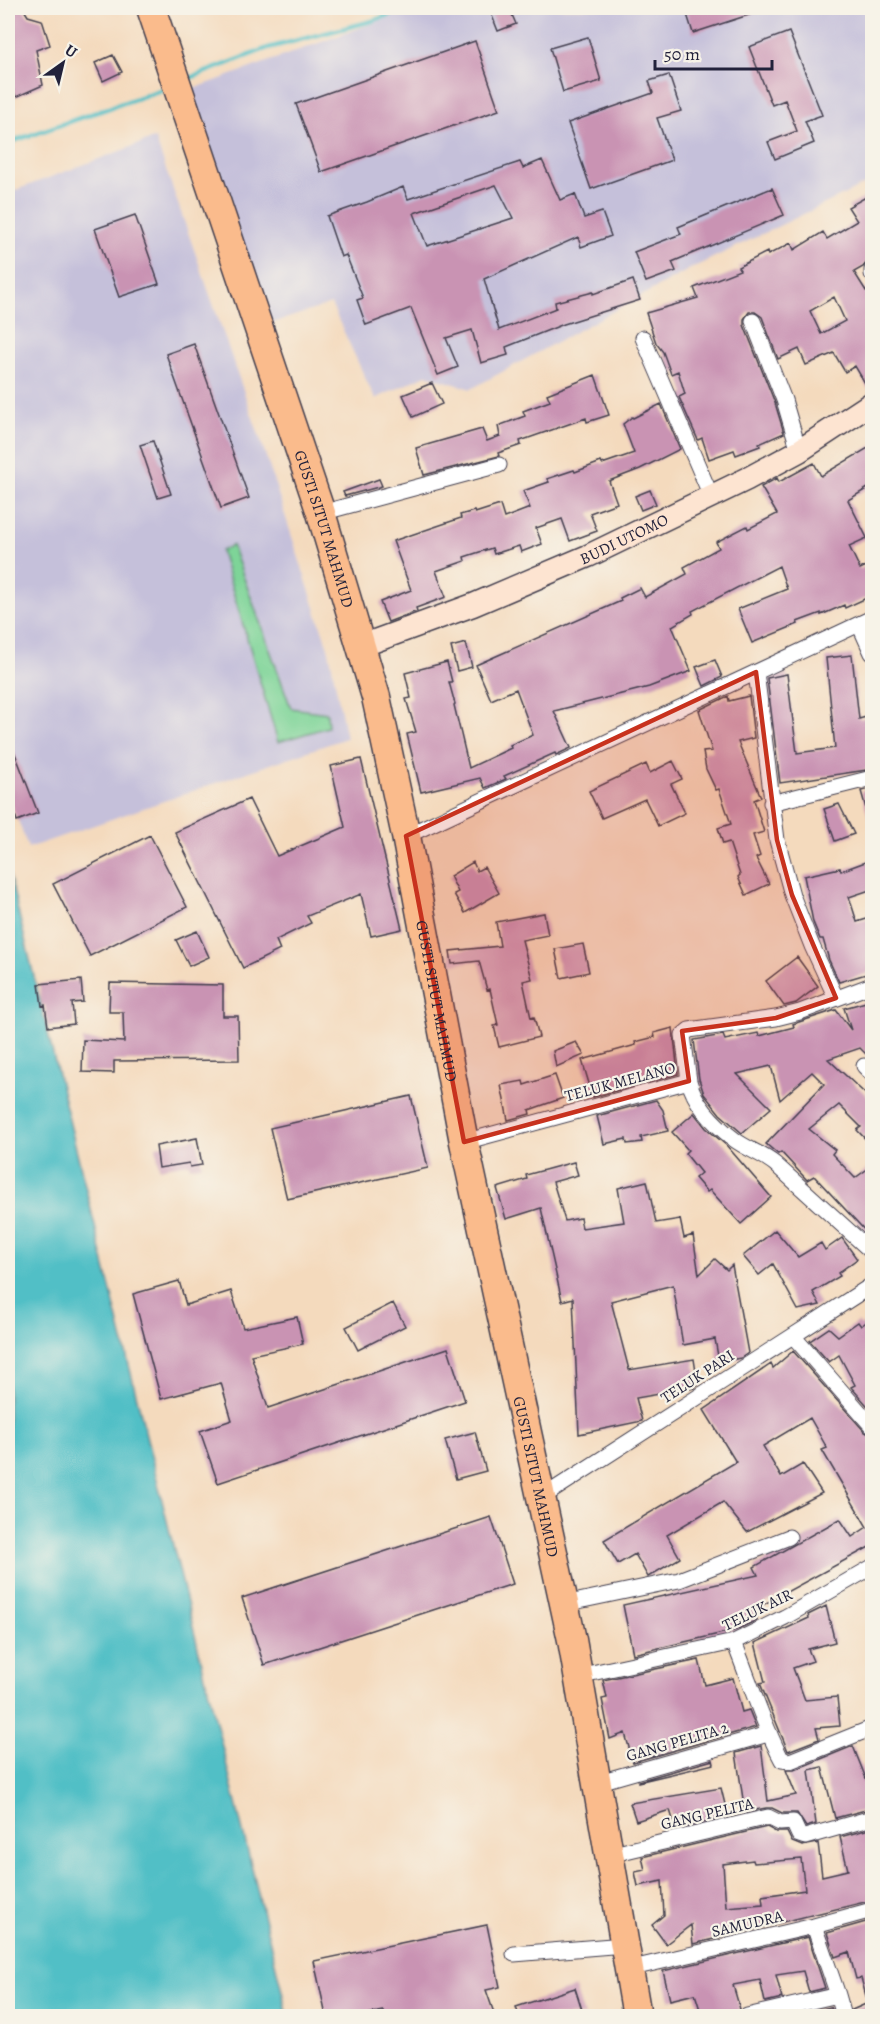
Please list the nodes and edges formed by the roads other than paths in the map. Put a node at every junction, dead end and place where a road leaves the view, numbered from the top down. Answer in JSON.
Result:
{"nodes":[{"id":1,"x":151,"y":8,"type":"edge"},
{"id":2,"x":753,"y":321,"type":"dead end"},
{"id":3,"x":643,"y":338,"type":"dead end"},
{"id":4,"x":873,"y":403,"type":"edge"},
{"id":5,"x":799,"y":451,"type":"junction"},
{"id":6,"x":500,"y":465,"type":"dead end"},
{"id":7,"x":711,"y":496,"type":"junction"},
{"id":8,"x":321,"y":513,"type":"junction"},
{"id":9,"x":866,"y":621,"type":"edge"},
{"id":10,"x":361,"y":646,"type":"junction"},
{"id":11,"x":873,"y":653,"type":"edge"},
{"id":12,"x":756,"y":672,"type":"junction"},
{"id":13,"x":873,"y":778,"type":"edge"},
{"id":14,"x":771,"y":802,"type":"junction"},
{"id":15,"x":406,"y":836,"type":"junction"},
{"id":16,"x":873,"y":985,"type":"edge"},
{"id":17,"x":836,"y":998,"type":"junction"},
{"id":18,"x":689,"y":1081,"type":"junction"},
{"id":19,"x":464,"y":1142,"type":"junction"},
{"id":20,"x":873,"y":1252,"type":"edge"},
{"id":21,"x":873,"y":1285,"type":"edge"},
{"id":22,"x":794,"y":1336,"type":"junction"},
{"id":23,"x":873,"y":1426,"type":"edge"},
{"id":24,"x":541,"y":1498,"type":"junction"},
{"id":25,"x":789,"y":1537,"type":"dead end"},
{"id":26,"x":873,"y":1567,"type":"edge"},
{"id":27,"x":564,"y":1604,"type":"junction"},
{"id":28,"x":734,"y":1642,"type":"junction"},
{"id":29,"x":578,"y":1676,"type":"junction"},
{"id":30,"x":873,"y":1728,"type":"edge"},
{"id":31,"x":768,"y":1734,"type":"junction"},
{"id":32,"x":596,"y":1783,"type":"junction"},
{"id":33,"x":873,"y":1818,"type":"edge"},
{"id":34,"x":609,"y":1855,"type":"junction"},
{"id":35,"x":873,"y":1910,"type":"edge"},
{"id":36,"x":814,"y":1926,"type":"junction"},
{"id":37,"x":514,"y":1954,"type":"dead end"},
{"id":38,"x":626,"y":1957,"type":"junction"},
{"id":39,"x":838,"y":1995,"type":"junction"},
{"id":40,"x":638,"y":2016,"type":"edge"},
{"id":41,"x":747,"y":2016,"type":"edge"},
{"id":42,"x":844,"y":2016,"type":"edge"}],
"edges":[{"from":1,"to":8,"type":"highway","name":"GUSTI SITUT MAHMUD"},
{"from":2,"to":5,"type":"street"},
{"from":3,"to":7,"type":"street"},
{"from":4,"to":5,"type":"street","name":"BUDI UTOMO"},
{"from":5,"to":7,"type":"street","name":"BUDI UTOMO"},
{"from":6,"to":8,"type":"street"},
{"from":7,"to":10,"type":"street","name":"BUDI UTOMO"},
{"from":8,"to":10,"type":"highway","name":"GUSTI SITUT MAHMUD"},
{"from":9,"to":11,"type":"street"},
{"from":9,"to":12,"type":"street"},
{"from":10,"to":15,"type":"highway","name":"GUSTI SITUT MAHMUD"},
{"from":12,"to":14,"type":"street"},
{"from":12,"to":15,"type":"street"},
{"from":13,"to":14,"type":"street"},
{"from":14,"to":17,"type":"street"},
{"from":15,"to":19,"type":"highway","name":"GUSTI SITUT MAHMUD"},
{"from":16,"to":17,"type":"street","name":"TELUK MELANO"},
{"from":17,"to":18,"type":"street","name":"TELUK MELANO"},
{"from":18,"to":19,"type":"street","name":"TELUK MELANO"},
{"from":18,"to":20,"type":"street"},
{"from":19,"to":24,"type":"highway","name":"GUSTI SITUT MAHMUD"},
{"from":21,"to":22,"type":"street","name":"TELUK PARI"},
{"from":22,"to":23,"type":"street"},
{"from":22,"to":24,"type":"street","name":"TELUK PARI"},
{"from":24,"to":27,"type":"highway","name":"GUSTI SITUT MAHMUD"},
{"from":25,"to":27,"type":"street"},
{"from":26,"to":28,"type":"street","name":"TELUK AIR"},
{"from":27,"to":29,"type":"highway","name":"GUSTI SITUT MAHMUD"},
{"from":28,"to":29,"type":"street","name":"TELUK AIR"},
{"from":28,"to":31,"type":"street"},
{"from":29,"to":32,"type":"highway","name":"GUSTI SITUT MAHMUD"},
{"from":30,"to":31,"type":"street"},
{"from":31,"to":32,"type":"street","name":"GANG PELITA 2"},
{"from":32,"to":34,"type":"highway","name":"GUSTI SITUT MAHMUD"},
{"from":33,"to":34,"type":"street","name":"GANG PELITA"},
{"from":34,"to":38,"type":"highway","name":"GUSTI SITUT MAHMUD"},
{"from":35,"to":36,"type":"street","name":"SAMUDRA"},
{"from":36,"to":38,"type":"street","name":"SAMUDRA"},
{"from":36,"to":39,"type":"street"},
{"from":37,"to":38,"type":"street","name":"SAMUDRA"},
{"from":38,"to":40,"type":"highway","name":"GUSTI SITUT MAHMUD"},
{"from":39,"to":41,"type":"street"},
{"from":39,"to":42,"type":"street"}]}
